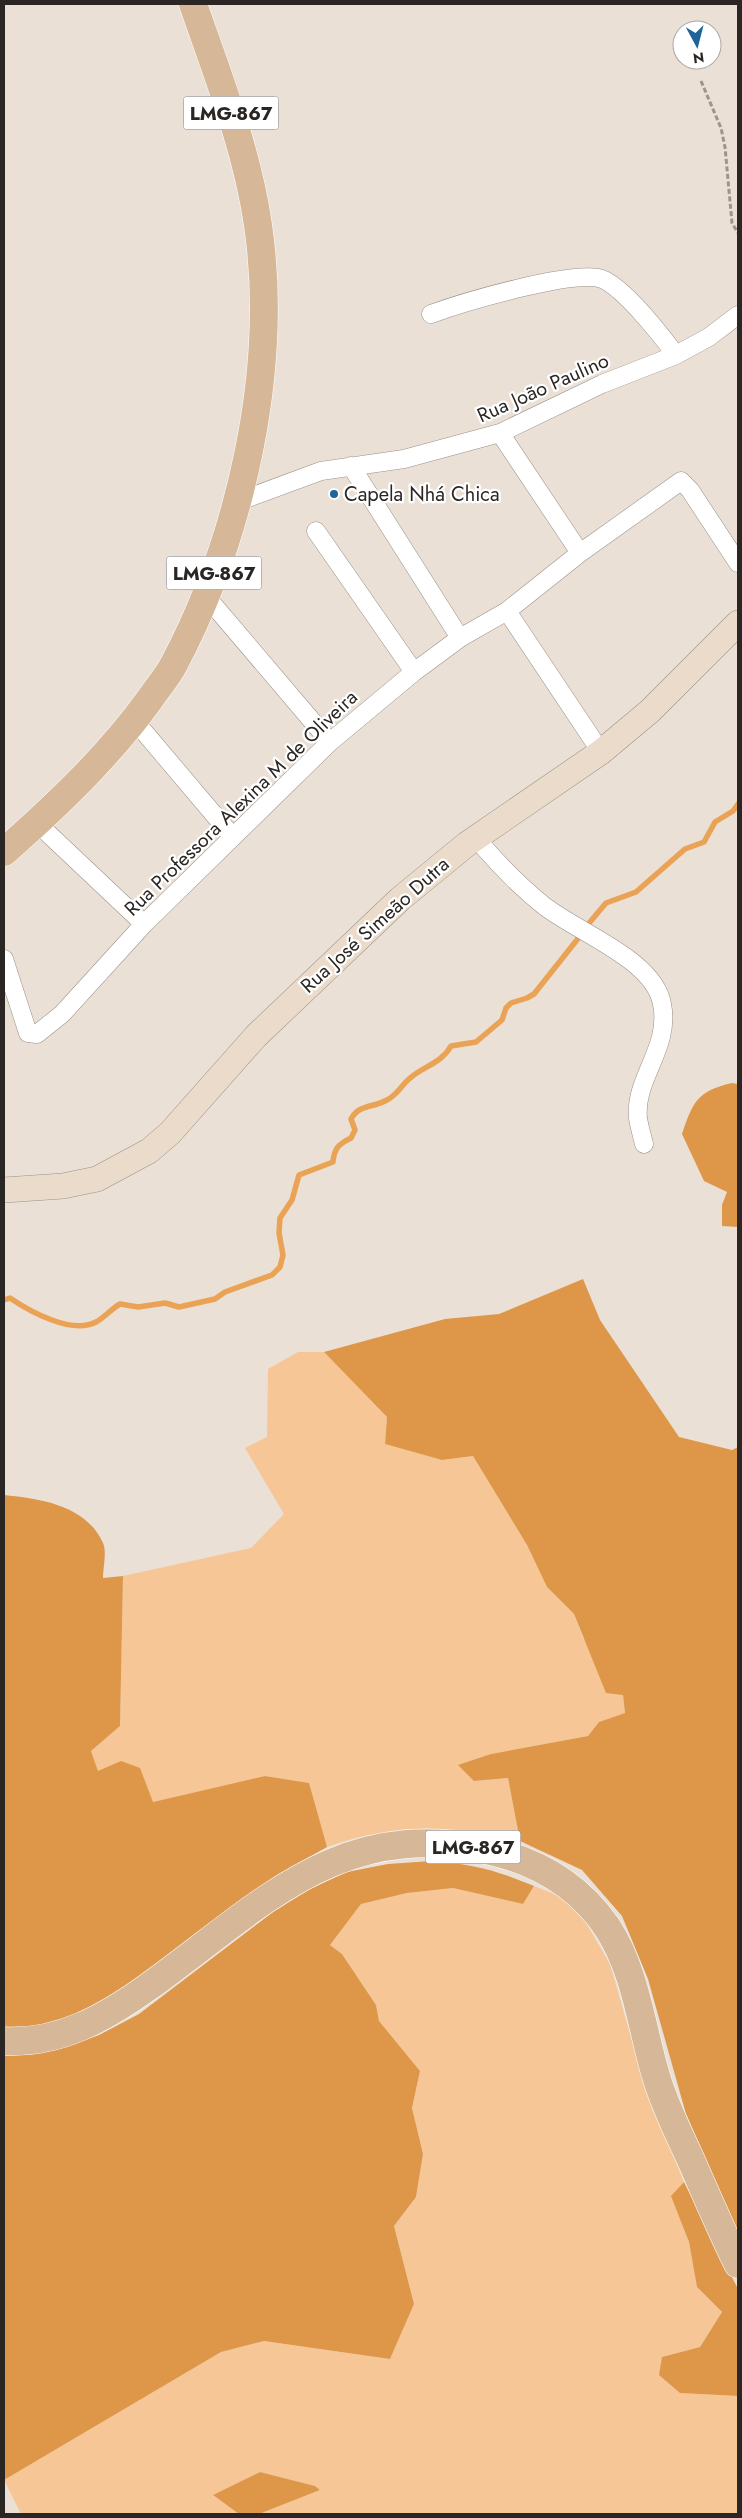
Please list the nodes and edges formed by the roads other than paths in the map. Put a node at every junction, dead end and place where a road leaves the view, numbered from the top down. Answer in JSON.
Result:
{"nodes":[{"id":1,"x":193,"y":4,"type":"edge"},
{"id":2,"x":431,"y":314,"type":"dead end"},
{"id":3,"x":738,"y":315,"type":"edge"},
{"id":4,"x":676,"y":355,"type":"junction"},
{"id":5,"x":500,"y":433,"type":"junction"},
{"id":6,"x":350,"y":466,"type":"junction"},
{"id":7,"x":237,"y":502,"type":"junction"},
{"id":8,"x":316,"y":531,"type":"dead end"},
{"id":9,"x":580,"y":553,"type":"junction"},
{"id":10,"x":738,"y":563,"type":"edge"},
{"id":11,"x":205,"y":595,"type":"junction"},
{"id":12,"x":507,"y":611,"type":"junction"},
{"id":13,"x":738,"y":623,"type":"edge"},
{"id":14,"x":460,"y":638,"type":"junction"},
{"id":15,"x":414,"y":672,"type":"junction"},
{"id":16,"x":134,"y":720,"type":"junction"},
{"id":17,"x":330,"y":742,"type":"junction"},
{"id":18,"x":601,"y":752,"type":"junction"},
{"id":19,"x":37,"y":823,"type":"junction"},
{"id":20,"x":233,"y":837,"type":"junction"},
{"id":21,"x":476,"y":838,"type":"junction"},
{"id":22,"x":4,"y":852,"type":"edge"},
{"id":23,"x":144,"y":924,"type":"junction"},
{"id":24,"x":4,"y":959,"type":"edge"},
{"id":25,"x":644,"y":1144,"type":"dead end"},
{"id":26,"x":4,"y":1190,"type":"edge"},
{"id":27,"x":4,"y":2041,"type":"edge"},
{"id":28,"x":738,"y":2264,"type":"edge"}],
"edges":[{"from":1,"to":7,"type":"main road","number":"LMG-867"},
{"from":2,"to":4,"type":"street"},
{"from":3,"to":4,"type":"street","name":"Rua João Paulino"},
{"from":4,"to":5,"type":"street","name":"Rua João Paulino"},
{"from":5,"to":6,"type":"street","name":"Rua João Paulino"},
{"from":5,"to":9,"type":"street"},
{"from":6,"to":7,"type":"street","name":"Rua João Paulino"},
{"from":6,"to":14,"type":"street"},
{"from":7,"to":11,"type":"main road","number":"LMG-867"},
{"from":8,"to":15,"type":"street"},
{"from":9,"to":10,"type":"street","name":"Rua Professora Alexina M de Oliveira"},
{"from":9,"to":12,"type":"street","name":"Rua Professora Alexina M de Oliveira"},
{"from":11,"to":16,"type":"main road","number":"LMG-867"},
{"from":11,"to":17,"type":"street"},
{"from":12,"to":14,"type":"street","name":"Rua Professora Alexina M de Oliveira"},
{"from":12,"to":18,"type":"street"},
{"from":13,"to":18,"type":"main road","name":"Rua José Simeão Dutra"},
{"from":14,"to":15,"type":"street","name":"Rua Professora Alexina M de Oliveira"},
{"from":15,"to":17,"type":"street","name":"Rua Professora Alexina M de Oliveira"},
{"from":16,"to":19,"type":"main road","number":"LMG-867"},
{"from":16,"to":20,"type":"street"},
{"from":17,"to":20,"type":"street","name":"Rua Professora Alexina M de Oliveira"},
{"from":18,"to":21,"type":"main road","name":"Rua José Simeão Dutra"},
{"from":19,"to":22,"type":"main road","number":"LMG-867"},
{"from":19,"to":23,"type":"street"},
{"from":20,"to":23,"type":"street","name":"Rua Professora Alexina M de Oliveira"},
{"from":21,"to":25,"type":"street"},
{"from":21,"to":26,"type":"main road","name":"Rua José Simeão Dutra"},
{"from":23,"to":24,"type":"street","name":"Rua Professora Alexina M de Oliveira"},
{"from":27,"to":28,"type":"main road","number":"LMG-867"}]}
